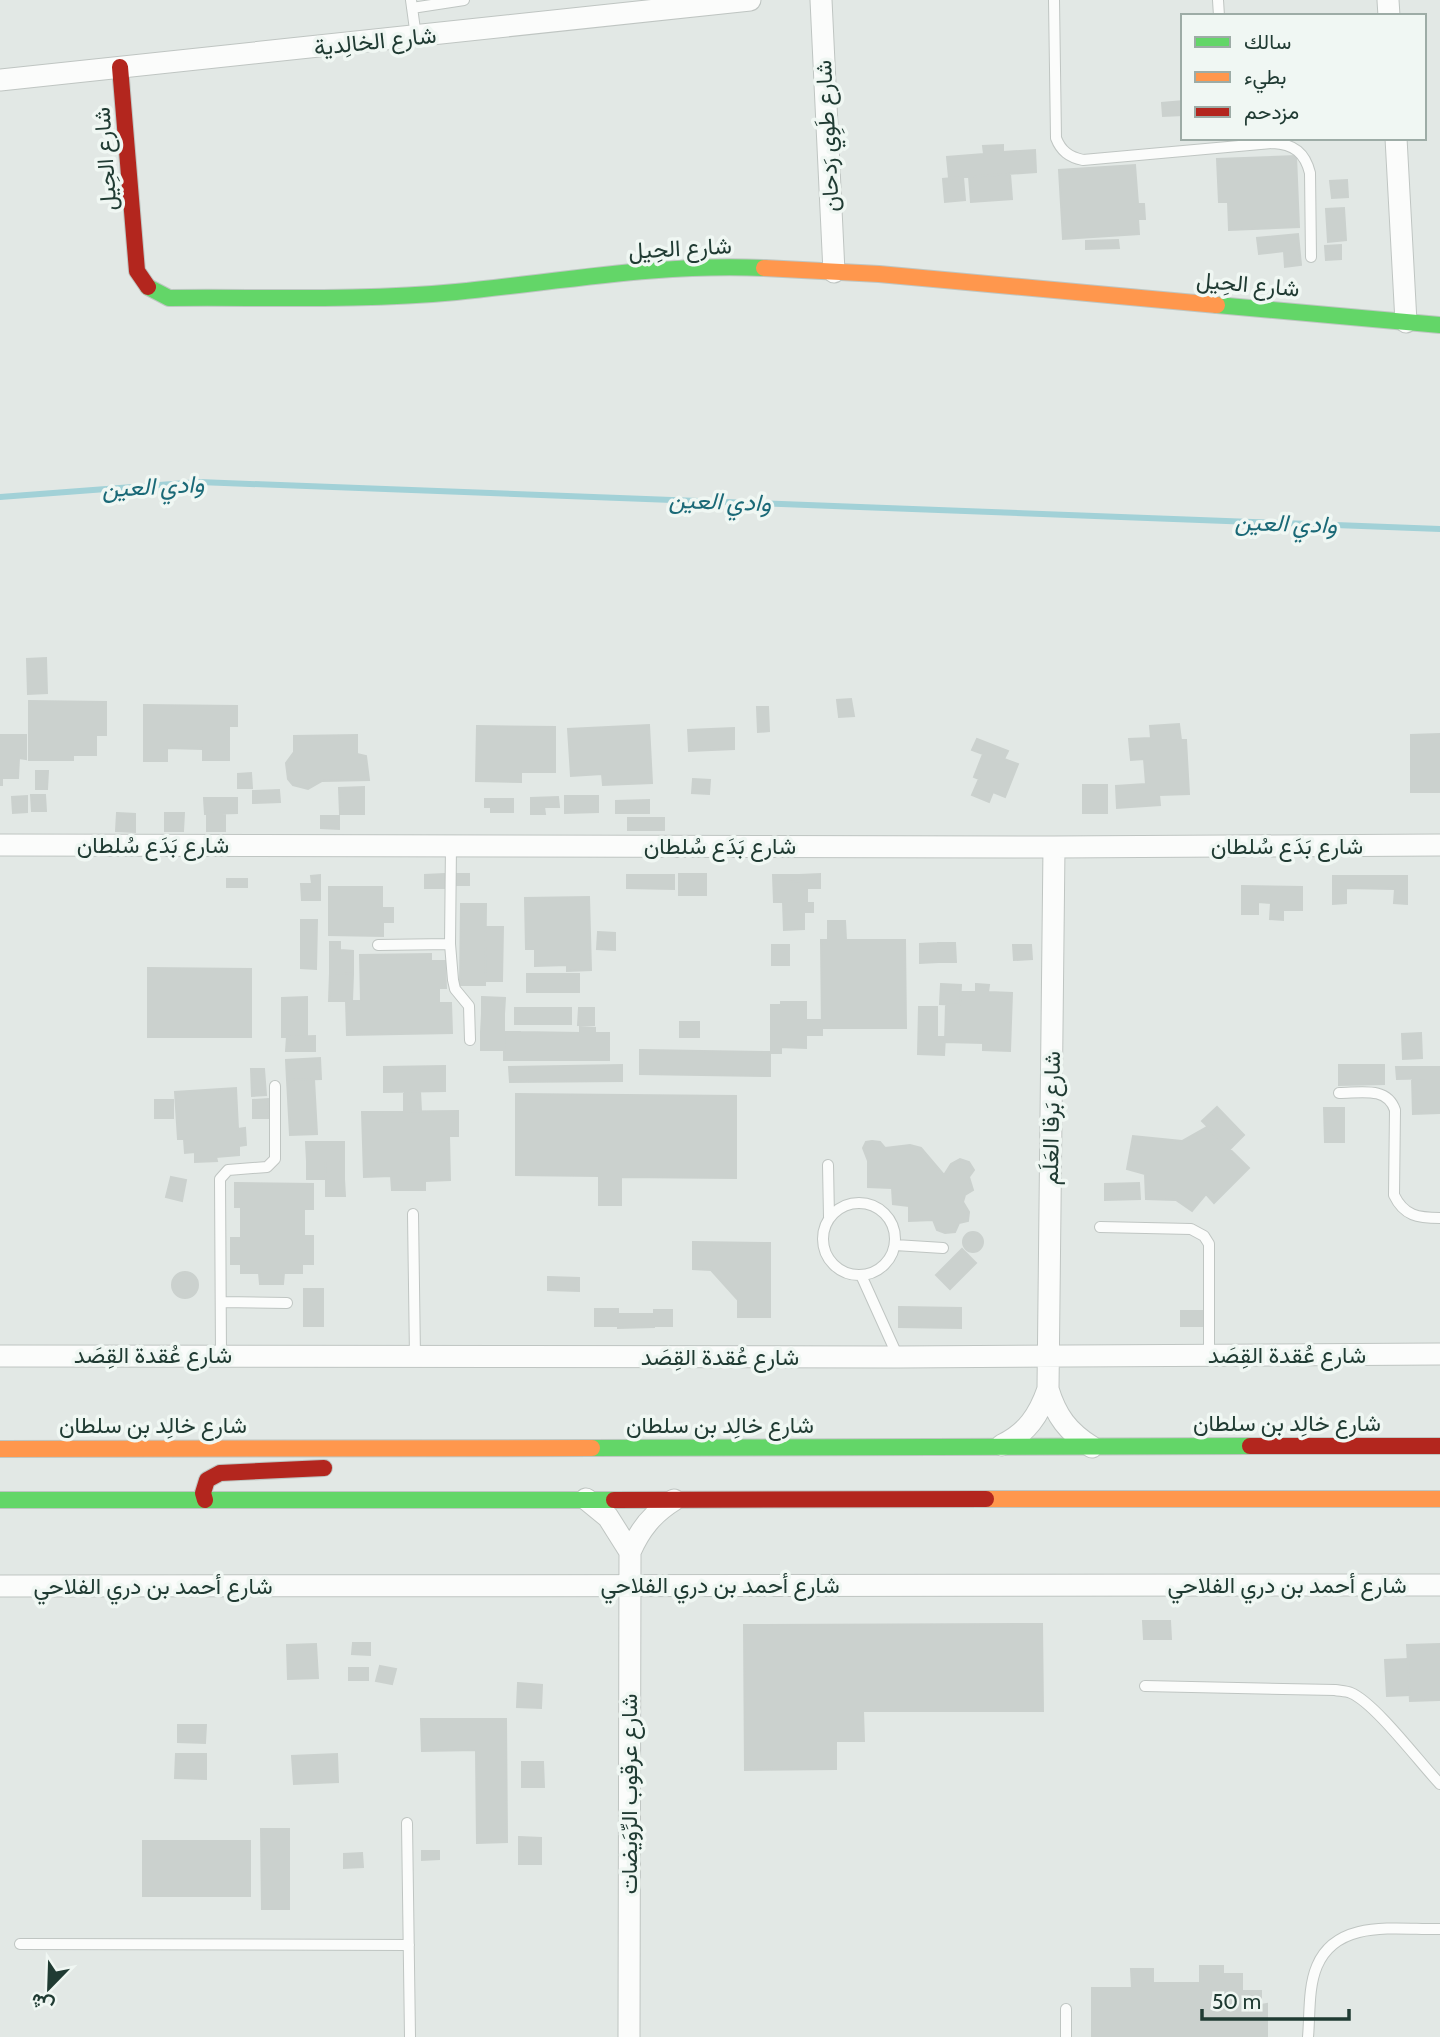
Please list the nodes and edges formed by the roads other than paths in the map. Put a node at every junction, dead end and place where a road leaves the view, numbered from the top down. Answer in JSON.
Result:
{"nodes":[{"id":1,"x":464,"y":0,"type":"edge"},
{"id":2,"x":750,"y":0,"type":"edge"},
{"id":3,"x":821,"y":0,"type":"edge"},
{"id":4,"x":1054,"y":0,"type":"edge"},
{"id":5,"x":411,"y":4,"type":"edge"},
{"id":6,"x":416,"y":37,"type":"junction"},
{"id":7,"x":120,"y":67,"type":"junction"},
{"id":8,"x":0,"y":80,"type":"edge"},
{"id":9,"x":1396,"y":140,"type":"edge"},
{"id":10,"x":1226,"y":143,"type":"edge"},
{"id":11,"x":1311,"y":257,"type":"dead end"},
{"id":12,"x":834,"y":272,"type":"junction"},
{"id":13,"x":1406,"y":321,"type":"junction"},
{"id":14,"x":1440,"y":325,"type":"edge"},
{"id":15,"x":0,"y":845,"type":"edge"},
{"id":16,"x":1440,"y":845,"type":"edge"},
{"id":17,"x":450,"y":846,"type":"junction"},
{"id":18,"x":1054,"y":847,"type":"junction"},
{"id":19,"x":450,"y":944,"type":"junction"},
{"id":20,"x":378,"y":945,"type":"dead end"},
{"id":21,"x":470,"y":1040,"type":"dead end"},
{"id":22,"x":275,"y":1086,"type":"dead end"},
{"id":23,"x":1339,"y":1093,"type":"dead end"},
{"id":24,"x":828,"y":1165,"type":"dead end"},
{"id":25,"x":413,"y":1214,"type":"dead end"},
{"id":26,"x":829,"y":1217,"type":"junction"},
{"id":27,"x":1440,"y":1218,"type":"edge"},
{"id":28,"x":1100,"y":1227,"type":"dead end"},
{"id":29,"x":895,"y":1245,"type":"junction"},
{"id":30,"x":943,"y":1248,"type":"dead end"},
{"id":31,"x":861,"y":1275,"type":"junction"},
{"id":32,"x":221,"y":1302,"type":"junction"},
{"id":33,"x":287,"y":1303,"type":"dead end"},
{"id":34,"x":1440,"y":1354,"type":"edge"},
{"id":35,"x":221,"y":1355,"type":"junction"},
{"id":36,"x":0,"y":1356,"type":"edge"},
{"id":37,"x":1209,"y":1356,"type":"junction"},
{"id":38,"x":415,"y":1357,"type":"junction"},
{"id":39,"x":898,"y":1357,"type":"junction"},
{"id":40,"x":1048,"y":1357,"type":"junction"},
{"id":41,"x":1048,"y":1389,"type":"junction"},
{"id":42,"x":1440,"y":1446,"type":"edge"},
{"id":43,"x":513,"y":1447,"type":"junction"},
{"id":44,"x":997,"y":1447,"type":"junction"},
{"id":45,"x":1092,"y":1447,"type":"junction"},
{"id":46,"x":0,"y":1449,"type":"edge"},
{"id":47,"x":425,"y":1465,"type":"dead end"},
{"id":48,"x":343,"y":1468,"type":"dead end"},
{"id":49,"x":1394,"y":1484,"type":"dead end"},
{"id":50,"x":586,"y":1499,"type":"junction"},
{"id":51,"x":676,"y":1499,"type":"junction"},
{"id":52,"x":1360,"y":1499,"type":"junction"},
{"id":53,"x":1440,"y":1499,"type":"edge"},
{"id":54,"x":0,"y":1500,"type":"edge"},
{"id":55,"x":205,"y":1500,"type":"junction"},
{"id":56,"x":630,"y":1552,"type":"junction"},
{"id":57,"x":1440,"y":1585,"type":"edge"},
{"id":58,"x":0,"y":1586,"type":"edge"},
{"id":59,"x":629,"y":1586,"type":"junction"},
{"id":60,"x":1145,"y":1686,"type":"dead end"},
{"id":61,"x":1440,"y":1784,"type":"edge"},
{"id":62,"x":407,"y":1823,"type":"dead end"},
{"id":63,"x":1440,"y":1929,"type":"edge"},
{"id":64,"x":20,"y":1944,"type":"dead end"},
{"id":65,"x":409,"y":1945,"type":"junction"},
{"id":66,"x":1066,"y":2010,"type":"dead end"},
{"id":67,"x":410,"y":2037,"type":"edge"},
{"id":68,"x":629,"y":2037,"type":"edge"},
{"id":69,"x":1066,"y":2037,"type":"edge"},
{"id":70,"x":1308,"y":2037,"type":"edge"}],
"edges":[{"from":1,"to":5,"type":"lane"},
{"from":2,"to":6,"type":"street","name":"شارع الخالِدية"},
{"from":3,"to":12,"type":"street","name":"شارع طَوِي رَدحان"},
{"from":4,"to":10,"type":"lane"},
{"from":5,"to":6,"type":"lane"},
{"from":6,"to":7,"type":"street","name":"شارع الخالِدية"},
{"from":7,"to":8,"type":"street","name":"شارع الخالِدية"},
{"from":7,"to":12,"type":"main road","name":"شارع الحِيل"},
{"from":9,"to":13,"type":"street"},
{"from":10,"to":11,"type":"lane"},
{"from":12,"to":13,"type":"main road","name":"شارع الحِيل"},
{"from":13,"to":14,"type":"main road","name":"شارع الحِيل"},
{"from":15,"to":17,"type":"street","name":"شارع بَدَع سُلطان"},
{"from":16,"to":18,"type":"street","name":"شارع بَدَع سُلطان"},
{"from":17,"to":18,"type":"street","name":"شارع بَدَع سُلطان"},
{"from":17,"to":19,"type":"lane"},
{"from":18,"to":40,"type":"street","name":"شارع بَرقا العَلَم"},
{"from":19,"to":20,"type":"lane"},
{"from":19,"to":21,"type":"lane"},
{"from":22,"to":32,"type":"lane"},
{"from":23,"to":27,"type":"lane"},
{"from":24,"to":26,"type":"lane"},
{"from":25,"to":38,"type":"lane"},
{"from":26,"to":29,"type":"lane"},
{"from":26,"to":31,"type":"lane"},
{"from":28,"to":37,"type":"lane"},
{"from":29,"to":30,"type":"lane"},
{"from":29,"to":31,"type":"lane"},
{"from":31,"to":39,"type":"lane"},
{"from":32,"to":33,"type":"lane"},
{"from":32,"to":35,"type":"lane"},
{"from":34,"to":37,"type":"street","name":"شارع عُقدة القِصَد"},
{"from":35,"to":36,"type":"street","name":"شارع عُقدة القِصَد"},
{"from":35,"to":38,"type":"street","name":"شارع عُقدة القِصَد"},
{"from":37,"to":40,"type":"street","name":"شارع عُقدة القِصَد"},
{"from":38,"to":39,"type":"street","name":"شارع عُقدة القِصَد"},
{"from":39,"to":40,"type":"street","name":"شارع عُقدة القِصَد"},
{"from":40,"to":41,"type":"street","name":"شارع بَرقا العَلَم"},
{"from":41,"to":44,"type":"street","name":"شارع بَرقا العَلَم"},
{"from":41,"to":45,"type":"street","name":"شارع بَرقا العَلَم"},
{"from":42,"to":45,"type":"main road","name":"شارع خالِد بن سلطان"},
{"from":43,"to":44,"type":"main road","name":"شارع خالِد بن سلطان"},
{"from":43,"to":46,"type":"main road","name":"شارع خالِد بن سلطان"},
{"from":43,"to":47,"type":"main road"},
{"from":44,"to":45,"type":"main road","name":"شارع خالِد بن سلطان"},
{"from":48,"to":55,"type":"main road"},
{"from":49,"to":52,"type":"main road"},
{"from":50,"to":51,"type":"main road"},
{"from":50,"to":55,"type":"main road"},
{"from":50,"to":56,"type":"street"},
{"from":51,"to":52,"type":"main road"},
{"from":51,"to":56,"type":"street"},
{"from":52,"to":53,"type":"main road"},
{"from":54,"to":55,"type":"main road"},
{"from":56,"to":59,"type":"street","name":"شارع عرقوب الرِّوَيضات"},
{"from":57,"to":59,"type":"street","name":"شارع أحمد بن دري الفلاحي"},
{"from":58,"to":59,"type":"street","name":"شارع أحمد بن دري الفلاحي"},
{"from":59,"to":68,"type":"street","name":"شارع عرقوب الرِّوَيضات"},
{"from":60,"to":61,"type":"lane"},
{"from":62,"to":65,"type":"lane"},
{"from":63,"to":70,"type":"lane"},
{"from":64,"to":65,"type":"lane"},
{"from":65,"to":67,"type":"lane"},
{"from":66,"to":69,"type":"lane"}]}
